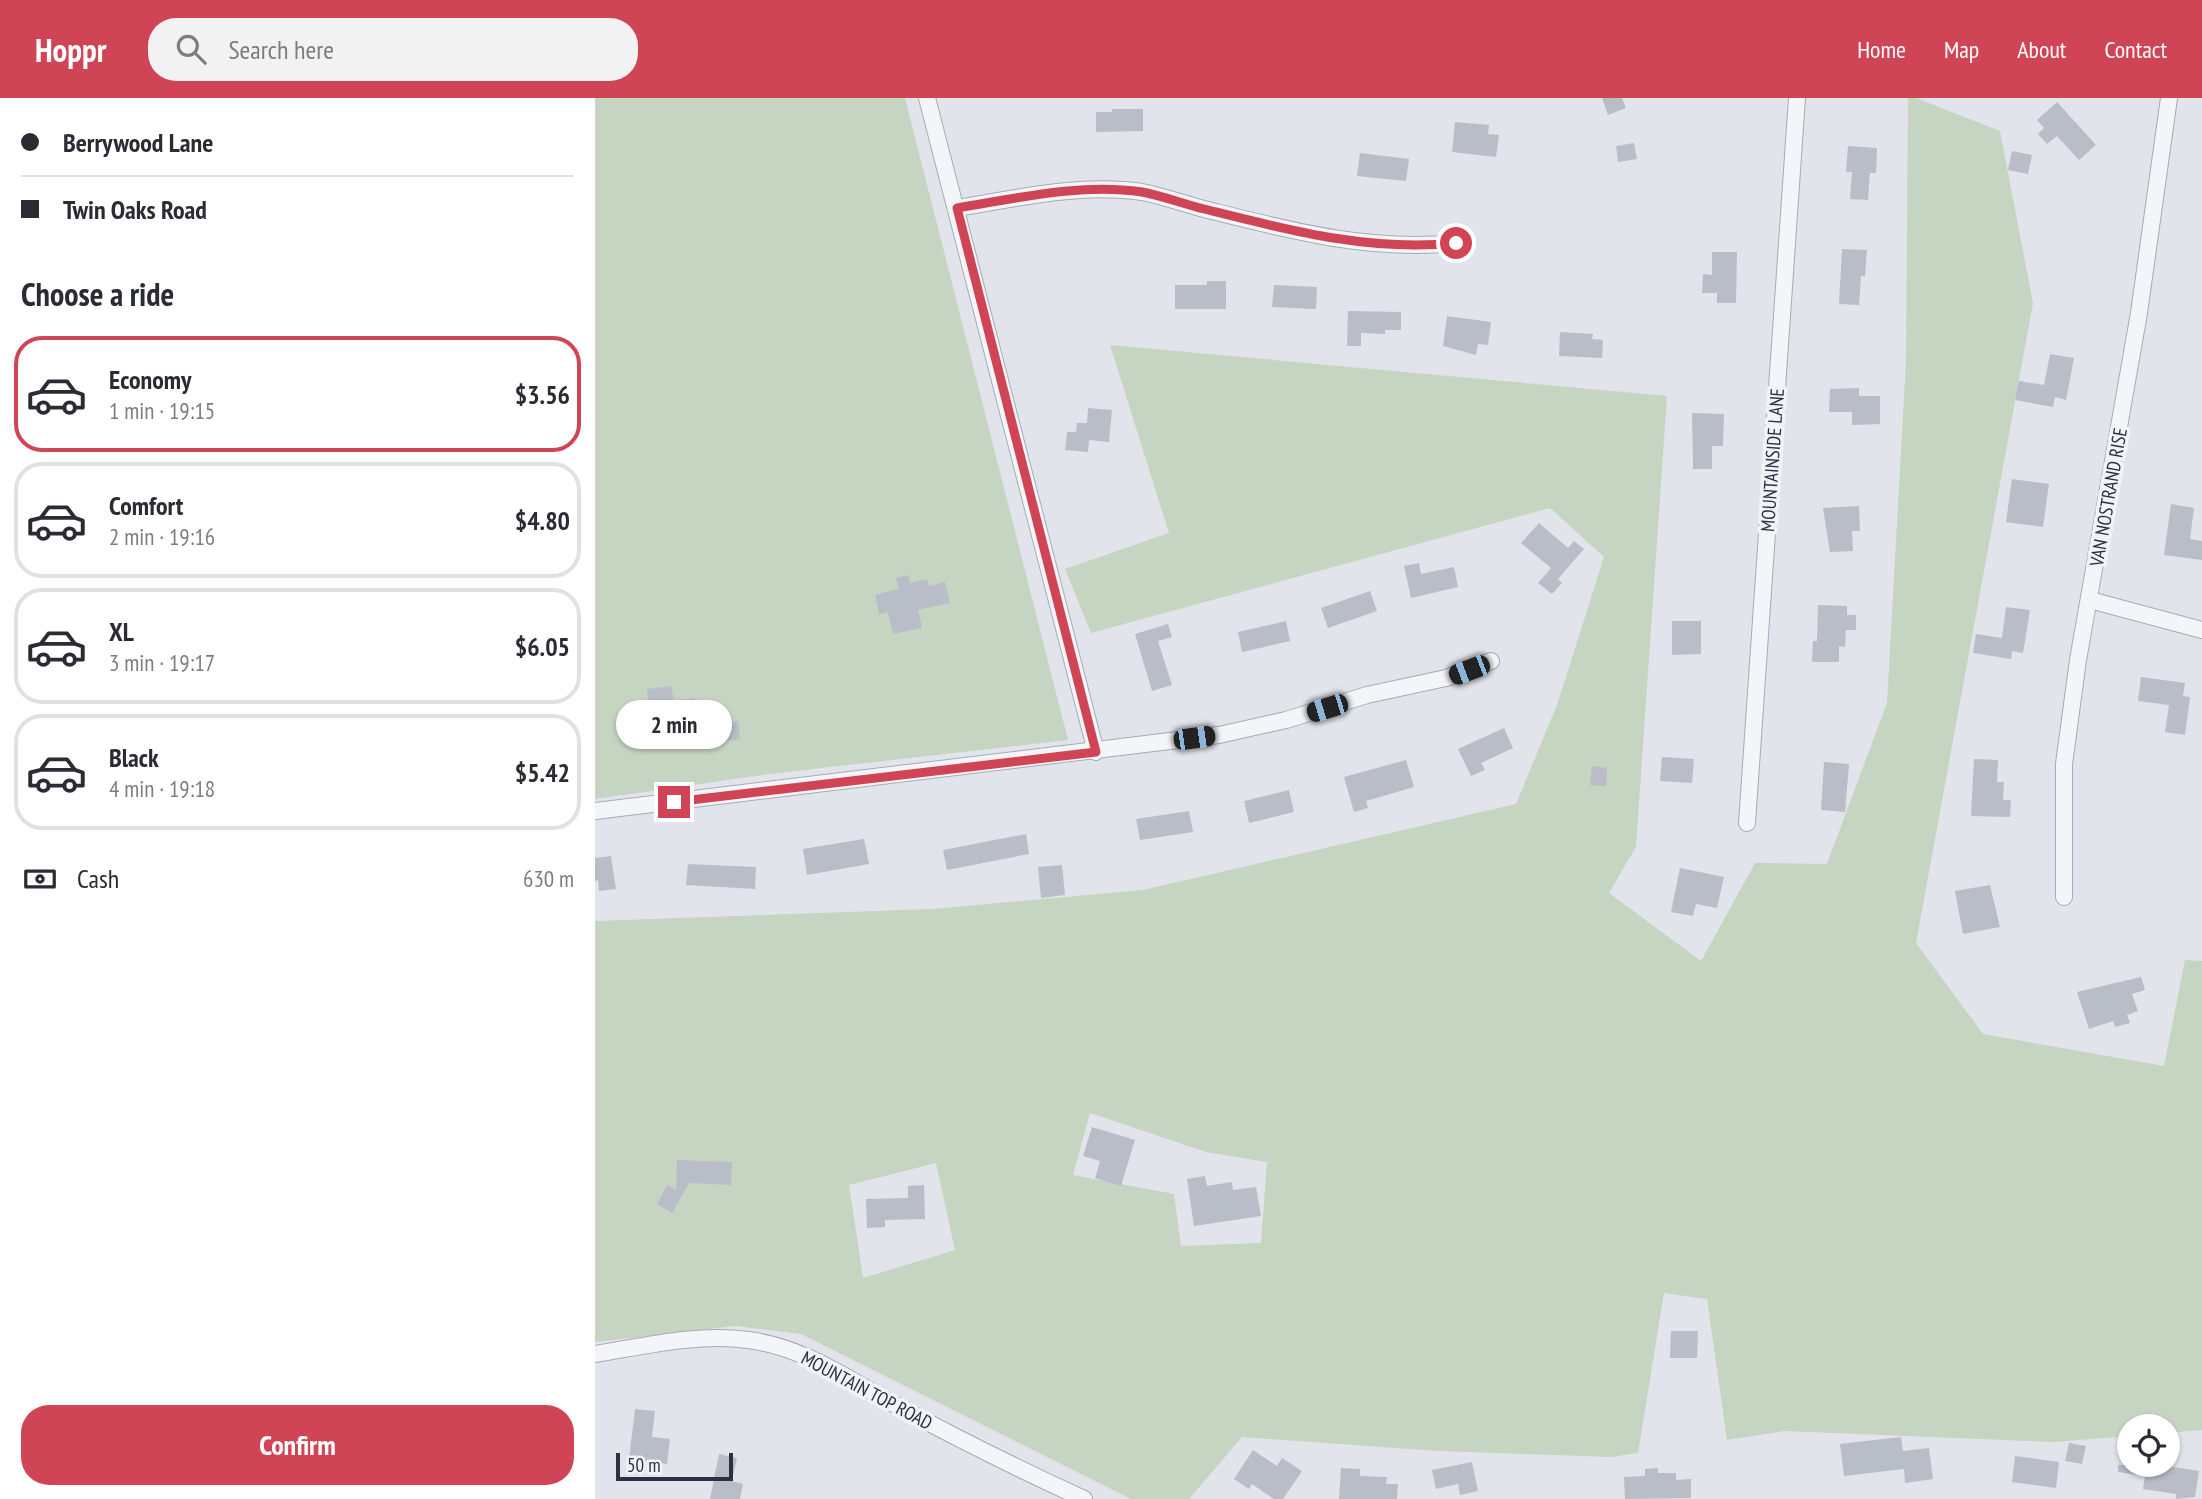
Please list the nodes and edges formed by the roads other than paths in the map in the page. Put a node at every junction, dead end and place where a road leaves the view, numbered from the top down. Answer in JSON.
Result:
{"nodes":[{"id":1,"x":927,"y":98,"type":"edge"},
{"id":2,"x":1797,"y":98,"type":"edge"},
{"id":3,"x":2169,"y":98,"type":"edge"},
{"id":4,"x":957,"y":208,"type":"junction"},
{"id":5,"x":1456,"y":243,"type":"dead end"},
{"id":6,"x":2090,"y":600,"type":"junction"},
{"id":7,"x":2202,"y":630,"type":"edge"},
{"id":8,"x":1491,"y":661,"type":"dead end"},
{"id":9,"x":1096,"y":752,"type":"junction"},
{"id":10,"x":595,"y":811,"type":"edge"},
{"id":11,"x":1747,"y":823,"type":"dead end"},
{"id":12,"x":2064,"y":897,"type":"dead end"},
{"id":13,"x":595,"y":1354,"type":"edge"},
{"id":14,"x":1084,"y":1499,"type":"edge"}],
"edges":[{"from":1,"to":4,"type":"street"},
{"from":2,"to":11,"type":"street","name":"MOUNTAINSIDE LANE"},
{"from":3,"to":6,"type":"street","name":"VAN NOSTRAND RISE"},
{"from":4,"to":5,"type":"street"},
{"from":4,"to":9,"type":"street"},
{"from":6,"to":7,"type":"street"},
{"from":6,"to":12,"type":"street","name":"VAN NOSTRAND RISE"},
{"from":8,"to":9,"type":"street"},
{"from":9,"to":10,"type":"street"},
{"from":13,"to":14,"type":"street","name":"MOUNTAIN TOP ROAD"}]}
